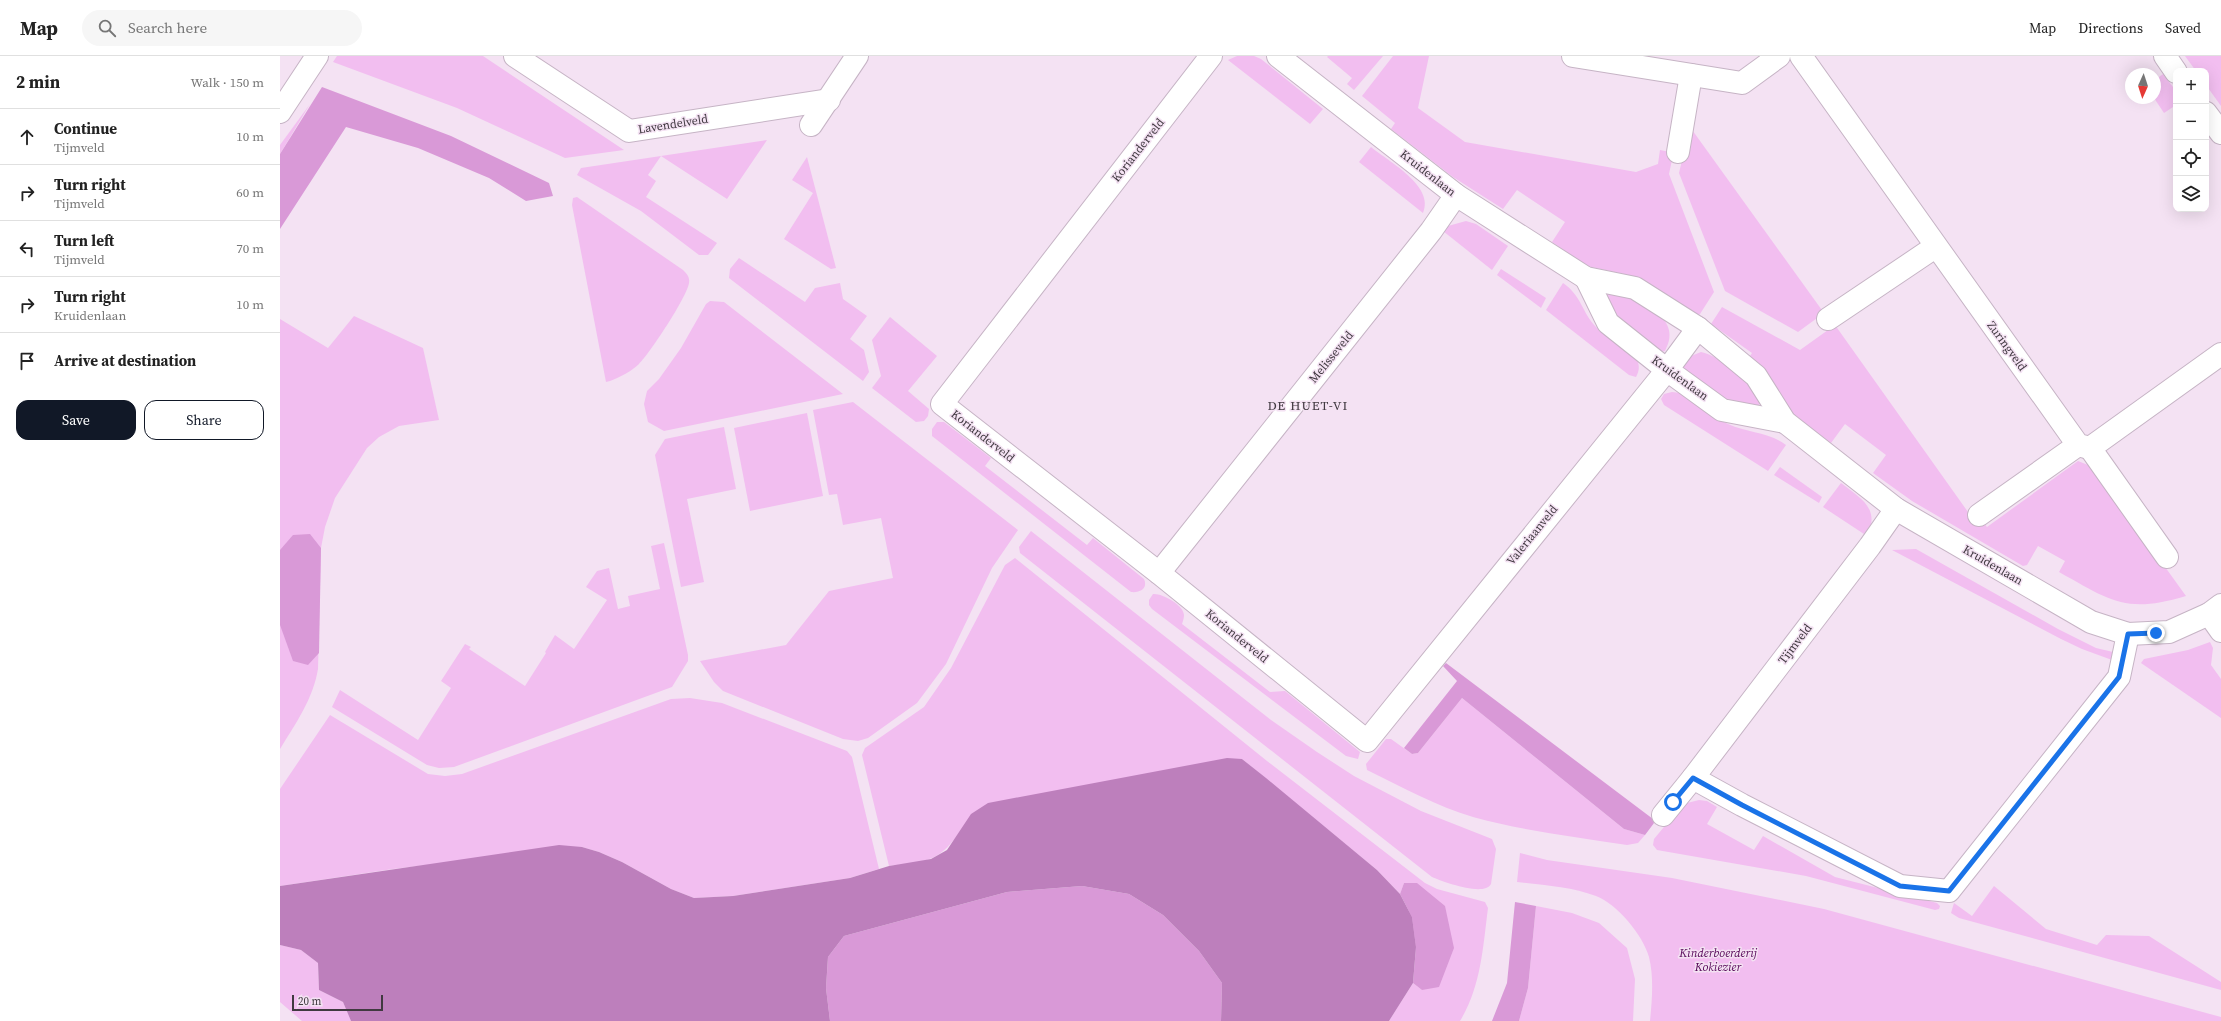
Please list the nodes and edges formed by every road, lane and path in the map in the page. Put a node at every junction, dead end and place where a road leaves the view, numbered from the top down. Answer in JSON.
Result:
{"nodes":[{"id":1,"x":317,"y":56,"type":"edge"},
{"id":2,"x":515,"y":56,"type":"edge"},
{"id":3,"x":857,"y":56,"type":"edge"},
{"id":4,"x":1211,"y":56,"type":"edge"},
{"id":5,"x":1278,"y":56,"type":"edge"},
{"id":6,"x":1573,"y":56,"type":"edge"},
{"id":7,"x":1779,"y":56,"type":"edge"},
{"id":8,"x":1801,"y":56,"type":"edge"},
{"id":9,"x":2165,"y":56,"type":"edge"},
{"id":10,"x":2173,"y":68,"type":"edge"},
{"id":11,"x":1691,"y":75,"type":"junction"},
{"id":12,"x":829,"y":100,"type":"junction"},
{"id":13,"x":286,"y":103,"type":"edge"},
{"id":14,"x":2209,"y":117,"type":"edge"},
{"id":15,"x":811,"y":125,"type":"dead end"},
{"id":16,"x":2221,"y":133,"type":"edge"},
{"id":17,"x":1678,"y":152,"type":"dead end"},
{"id":18,"x":1456,"y":195,"type":"junction"},
{"id":19,"x":1935,"y":247,"type":"junction"},
{"id":20,"x":1586,"y":278,"type":"junction"},
{"id":21,"x":1828,"y":319,"type":"dead end"},
{"id":22,"x":1698,"y":328,"type":"junction"},
{"id":23,"x":2221,"y":354,"type":"edge"},
{"id":24,"x":1667,"y":370,"type":"junction"},
{"id":25,"x":1785,"y":422,"type":"junction"},
{"id":26,"x":2084,"y":447,"type":"junction"},
{"id":27,"x":1896,"y":509,"type":"junction"},
{"id":28,"x":1980,"y":515,"type":"dead end"},
{"id":29,"x":2167,"y":557,"type":"dead end"},
{"id":30,"x":1159,"y":573,"type":"junction"},
{"id":31,"x":2217,"y":617,"type":"edge"},
{"id":32,"x":2128,"y":634,"type":"junction"},
{"id":33,"x":1367,"y":741,"type":"joint"},
{"id":34,"x":1693,"y":778,"type":"junction"},
{"id":35,"x":1663,"y":815,"type":"dead end"}],
"edges":[{"from":1,"to":13,"type":"street"},
{"from":2,"to":12,"type":"street","name":"Lavendelveld"},
{"from":3,"to":12,"type":"street"},
{"from":4,"to":30,"type":"street","name":"Korianderveld"},
{"from":5,"to":18,"type":"street","name":"Kruidenlaan"},
{"from":6,"to":11,"type":"street"},
{"from":7,"to":11,"type":"street"},
{"from":8,"to":19,"type":"street","name":"Zuringveld"},
{"from":9,"to":10,"type":"street"},
{"from":11,"to":17,"type":"street"},
{"from":12,"to":15,"type":"street"},
{"from":14,"to":16,"type":"street"},
{"from":18,"to":20,"type":"street","name":"Kruidenlaan"},
{"from":18,"to":30,"type":"street","name":"Melisseveld"},
{"from":19,"to":21,"type":"street"},
{"from":19,"to":26,"type":"street","name":"Zuringveld"},
{"from":20,"to":22,"type":"street","name":"Kruidenlaan"},
{"from":20,"to":24,"type":"street","name":"Kruidenlaan"},
{"from":22,"to":24,"type":"street","name":"Valeriaanveld"},
{"from":22,"to":25,"type":"street","name":"Kruidenlaan"},
{"from":23,"to":26,"type":"street"},
{"from":24,"to":25,"type":"street","name":"Kruidenlaan"},
{"from":24,"to":33,"type":"street","name":"Valeriaanveld"},
{"from":25,"to":27,"type":"street","name":"Kruidenlaan"},
{"from":26,"to":28,"type":"street"},
{"from":26,"to":29,"type":"street","name":"Zuringveld"},
{"from":27,"to":32,"type":"street","name":"Kruidenlaan"},
{"from":27,"to":34,"type":"street","name":"Tijmveld"},
{"from":30,"to":33,"type":"street","name":"Korianderveld"},
{"from":31,"to":32,"type":"street","name":"Kruidenlaan"},
{"from":32,"to":34,"type":"street"},
{"from":34,"to":35,"type":"street","name":"Tijmveld"}]}
